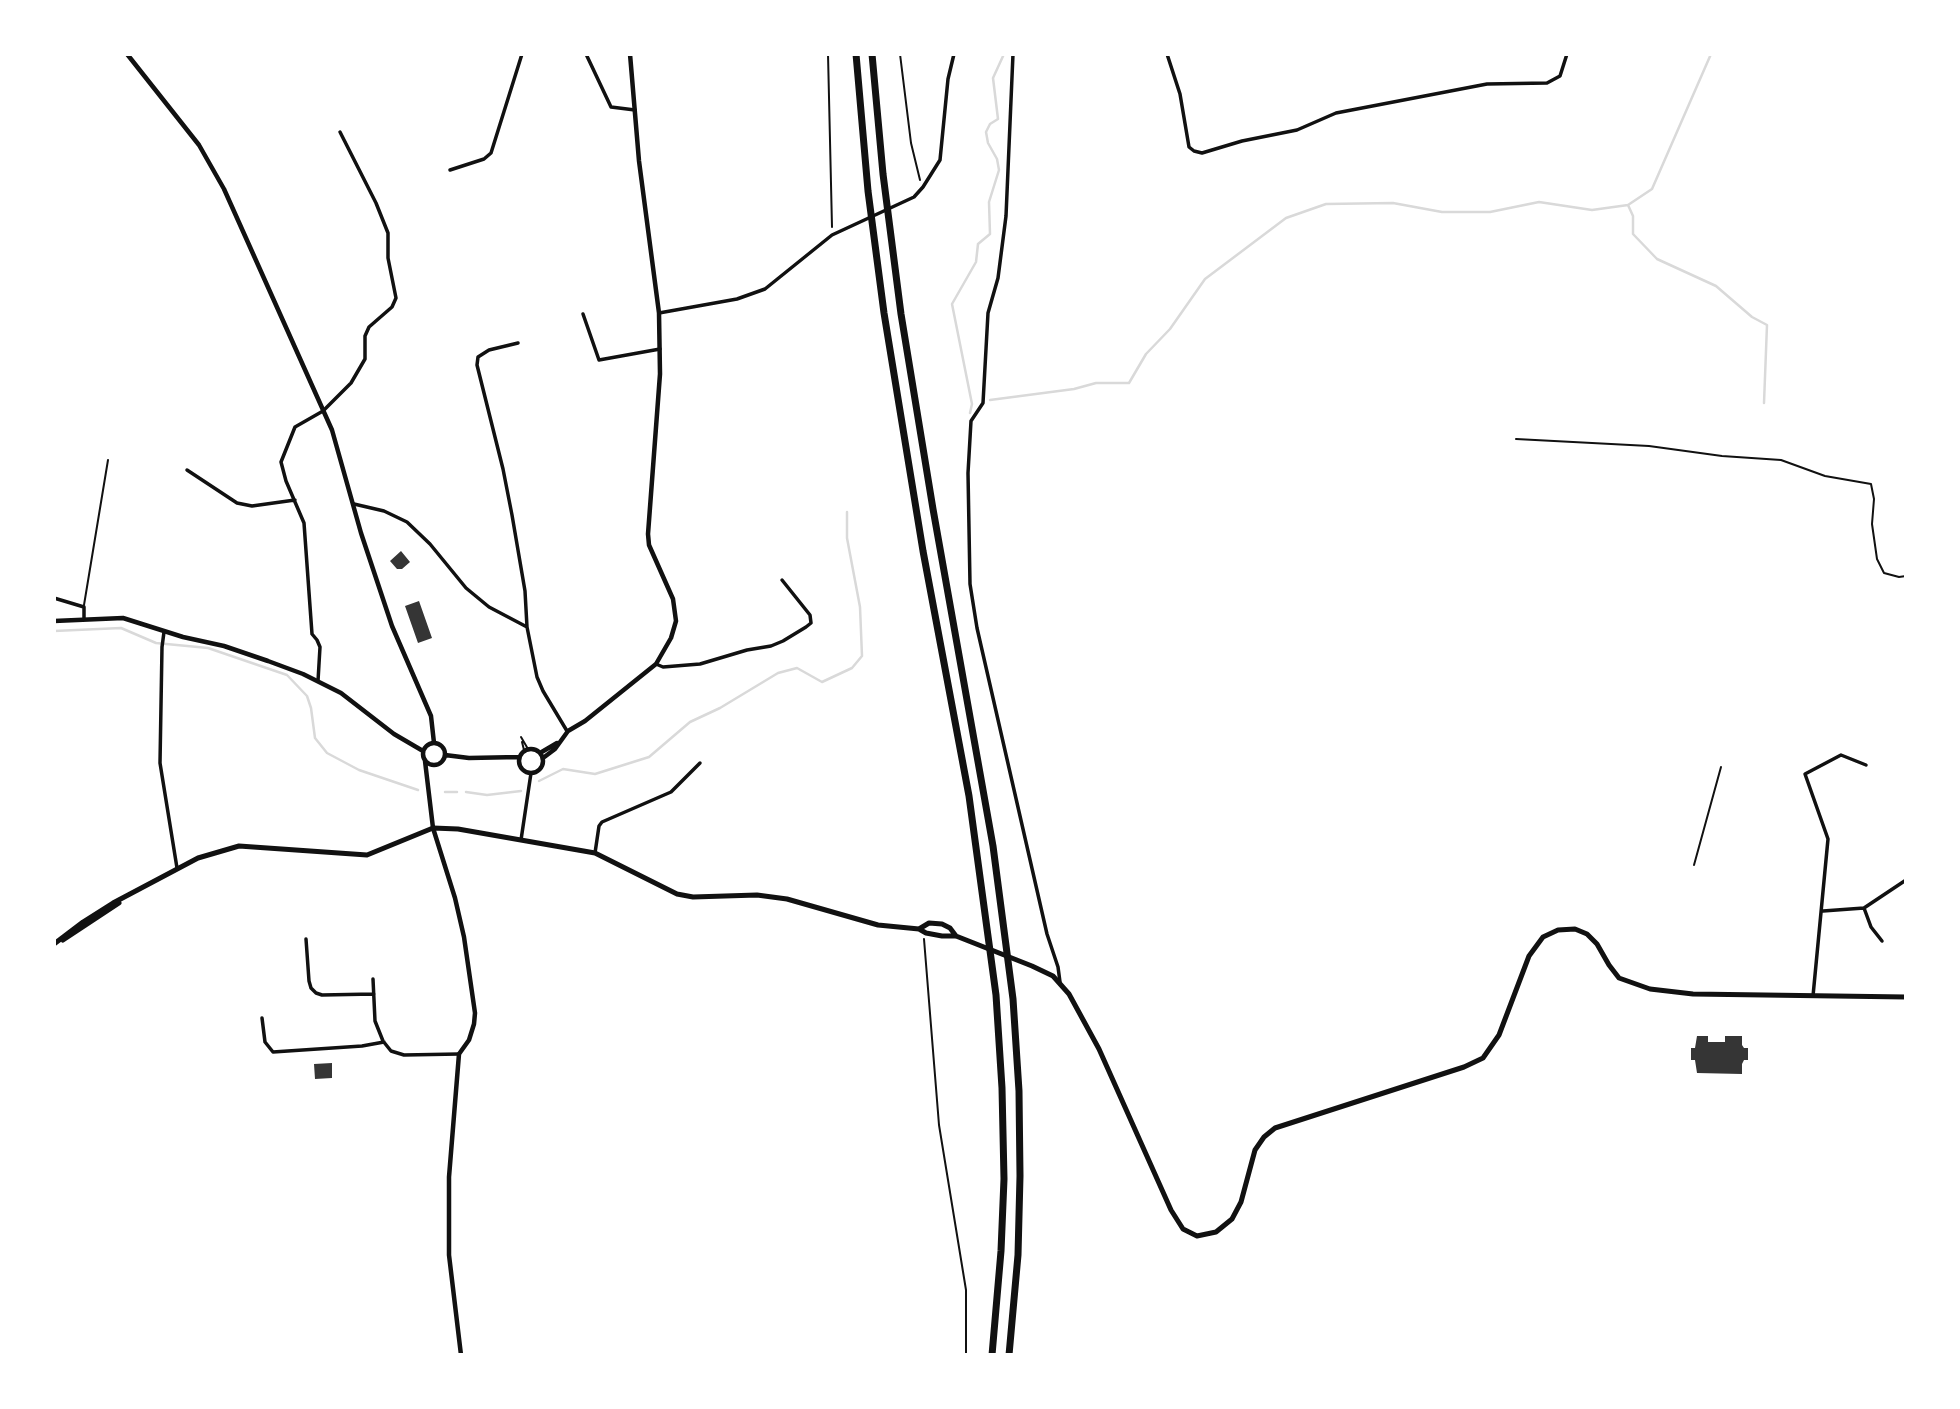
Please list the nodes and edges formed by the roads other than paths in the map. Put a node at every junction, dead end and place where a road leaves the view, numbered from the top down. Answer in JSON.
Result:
{"nodes":[{"id":1,"x":127,"y":54,"type":"edge"},
{"id":2,"x":522,"y":54,"type":"edge"},
{"id":3,"x":586,"y":54,"type":"edge"},
{"id":4,"x":630,"y":54,"type":"edge"},
{"id":5,"x":856,"y":54,"type":"edge"},
{"id":6,"x":872,"y":54,"type":"edge"},
{"id":7,"x":954,"y":54,"type":"edge"},
{"id":8,"x":1013,"y":54,"type":"edge"},
{"id":9,"x":1167,"y":54,"type":"edge"},
{"id":10,"x":1567,"y":54,"type":"edge"},
{"id":11,"x":635,"y":110,"type":"junction"},
{"id":12,"x":340,"y":132,"type":"dead end"},
{"id":13,"x":450,"y":170,"type":"dead end"},
{"id":14,"x":659,"y":313,"type":"junction"},
{"id":15,"x":583,"y":314,"type":"dead end"},
{"id":16,"x":518,"y":343,"type":"dead end"},
{"id":17,"x":660,"y":349,"type":"junction"},
{"id":18,"x":323,"y":411,"type":"junction"},
{"id":19,"x":108,"y":460,"type":"dead end"},
{"id":20,"x":187,"y":470,"type":"dead end"},
{"id":21,"x":295,"y":500,"type":"junction"},
{"id":22,"x":354,"y":505,"type":"junction"},
{"id":23,"x":782,"y":580,"type":"dead end"},
{"id":24,"x":54,"y":598,"type":"edge"},
{"id":25,"x":84,"y":607,"type":"junction"},
{"id":26,"x":84,"y":619,"type":"junction"},
{"id":27,"x":54,"y":621,"type":"edge"},
{"id":28,"x":527,"y":627,"type":"junction"},
{"id":29,"x":164,"y":632,"type":"junction"},
{"id":30,"x":656,"y":664,"type":"junction"},
{"id":31,"x":318,"y":681,"type":"junction"},
{"id":32,"x":568,"y":732,"type":"junction"},
{"id":33,"x":437,"y":743,"type":"junction"},
{"id":34,"x":541,"y":755,"type":"junction"},
{"id":35,"x":424,"y":756,"type":"junction"},
{"id":36,"x":445,"y":757,"type":"junction"},
{"id":37,"x":519,"y":759,"type":"junction"},
{"id":38,"x":700,"y":763,"type":"dead end"},
{"id":39,"x":434,"y":765,"type":"junction"},
{"id":40,"x":1866,"y":765,"type":"dead end"},
{"id":41,"x":1721,"y":768,"type":"dead end"},
{"id":42,"x":531,"y":773,"type":"junction"},
{"id":43,"x":428,"y":784,"type":"junction"},
{"id":44,"x":433,"y":828,"type":"junction"},
{"id":45,"x":520,"y":840,"type":"junction"},
{"id":46,"x":595,"y":853,"type":"junction"},
{"id":47,"x":1695,"y":865,"type":"dead end"},
{"id":48,"x":177,"y":868,"type":"junction"},
{"id":49,"x":1906,"y":880,"type":"edge"},
{"id":50,"x":1864,"y":908,"type":"junction"},
{"id":51,"x":1822,"y":911,"type":"junction"},
{"id":52,"x":919,"y":929,"type":"junction"},
{"id":53,"x":956,"y":936,"type":"junction"},
{"id":54,"x":306,"y":939,"type":"dead end"},
{"id":55,"x":1882,"y":941,"type":"dead end"},
{"id":56,"x":54,"y":945,"type":"edge"},
{"id":57,"x":373,"y":979,"type":"dead end"},
{"id":58,"x":1060,"y":984,"type":"junction"},
{"id":59,"x":374,"y":994,"type":"junction"},
{"id":60,"x":1813,"y":996,"type":"junction"},
{"id":61,"x":1906,"y":997,"type":"edge"},
{"id":62,"x":262,"y":1018,"type":"dead end"},
{"id":63,"x":384,"y":1042,"type":"junction"},
{"id":64,"x":458,"y":1054,"type":"junction"},
{"id":65,"x":461,"y":1355,"type":"edge"},
{"id":66,"x":992,"y":1355,"type":"edge"},
{"id":67,"x":1009,"y":1355,"type":"edge"}],
"edges":[{"from":1,"to":18,"type":"street"},
{"from":2,"to":13,"type":"street"},
{"from":3,"to":11,"type":"street"},
{"from":4,"to":11,"type":"street"},
{"from":5,"to":66,"type":"highway"},
{"from":6,"to":67,"type":"highway"},
{"from":7,"to":14,"type":"street"},
{"from":8,"to":58,"type":"street"},
{"from":9,"to":10,"type":"street"},
{"from":11,"to":14,"type":"street"},
{"from":12,"to":18,"type":"street"},
{"from":14,"to":17,"type":"street"},
{"from":15,"to":17,"type":"street"},
{"from":16,"to":28,"type":"street"},
{"from":17,"to":30,"type":"street"},
{"from":18,"to":21,"type":"street"},
{"from":18,"to":22,"type":"street"},
{"from":19,"to":25,"type":"lane"},
{"from":20,"to":21,"type":"street"},
{"from":21,"to":31,"type":"street"},
{"from":22,"to":28,"type":"street"},
{"from":22,"to":33,"type":"street"},
{"from":23,"to":30,"type":"street"},
{"from":24,"to":25,"type":"street"},
{"from":25,"to":26,"type":"street"},
{"from":26,"to":27,"type":"street"},
{"from":26,"to":29,"type":"street"},
{"from":28,"to":32,"type":"street"},
{"from":29,"to":31,"type":"street"},
{"from":29,"to":48,"type":"street"},
{"from":30,"to":32,"type":"street"},
{"from":31,"to":35,"type":"street"},
{"from":32,"to":34,"type":"street"},
{"from":33,"to":35,"type":"street"},
{"from":33,"to":36,"type":"street"},
{"from":34,"to":37,"type":"street"},
{"from":34,"to":42,"type":"street"},
{"from":35,"to":39,"type":"street"},
{"from":35,"to":43,"type":"street"},
{"from":36,"to":37,"type":"street"},
{"from":36,"to":39,"type":"street"},
{"from":37,"to":42,"type":"street"},
{"from":38,"to":46,"type":"street"},
{"from":39,"to":43,"type":"street"},
{"from":40,"to":51,"type":"street"},
{"from":41,"to":47,"type":"lane"},
{"from":42,"to":45,"type":"street"},
{"from":43,"to":44,"type":"street"},
{"from":44,"to":45,"type":"main road"},
{"from":44,"to":48,"type":"main road"},
{"from":44,"to":64,"type":"street"},
{"from":45,"to":46,"type":"main road"},
{"from":46,"to":52,"type":"main road"},
{"from":48,"to":56,"type":"main road"},
{"from":49,"to":50,"type":"street"},
{"from":50,"to":51,"type":"street"},
{"from":50,"to":55,"type":"street"},
{"from":51,"to":60,"type":"street"},
{"from":52,"to":53,"type":"main road"},
{"from":52,"to":53,"type":"main road"},
{"from":53,"to":58,"type":"main road"},
{"from":54,"to":59,"type":"street"},
{"from":57,"to":59,"type":"street"},
{"from":58,"to":60,"type":"main road"},
{"from":59,"to":63,"type":"street"},
{"from":60,"to":61,"type":"main road"},
{"from":62,"to":63,"type":"street"},
{"from":63,"to":64,"type":"street"},
{"from":64,"to":65,"type":"street"}]}
